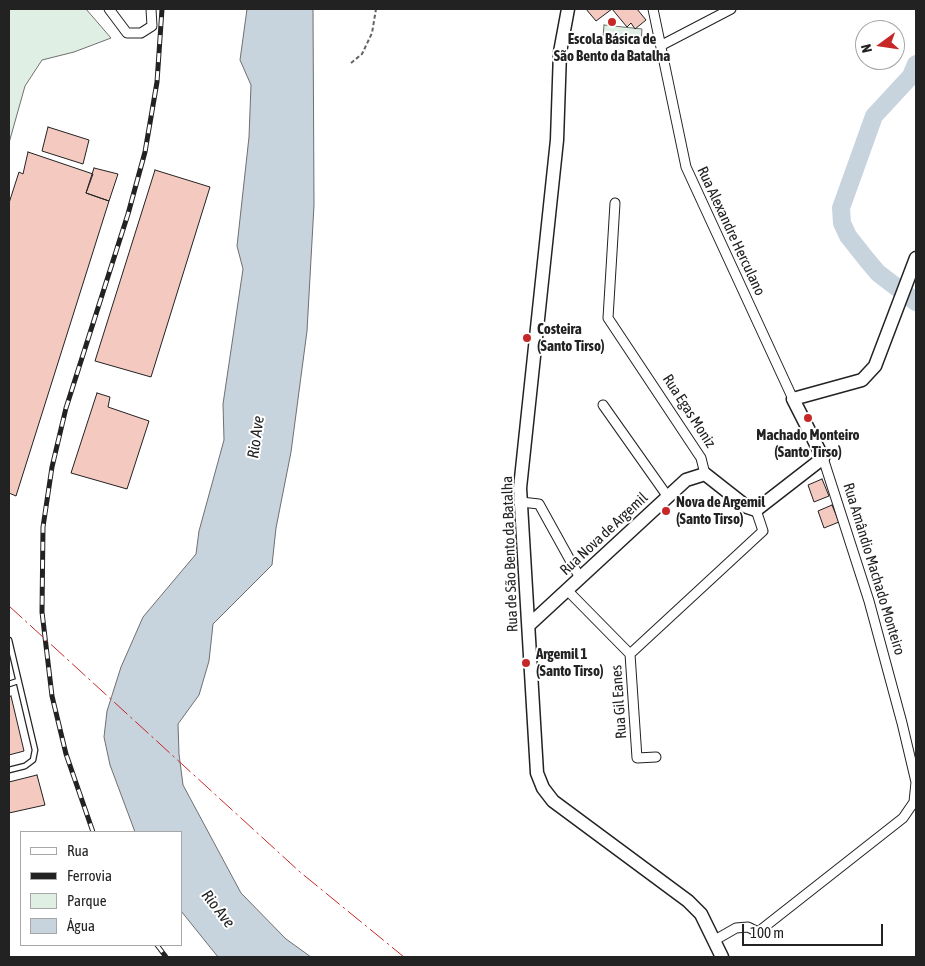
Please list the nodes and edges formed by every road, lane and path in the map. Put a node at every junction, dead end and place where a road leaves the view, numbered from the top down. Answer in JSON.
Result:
{"nodes":[{"id":1,"x":110,"y":9,"type":"edge"},
{"id":2,"x":151,"y":9,"type":"edge"},
{"id":3,"x":376,"y":9,"type":"edge"},
{"id":4,"x":568,"y":9,"type":"edge"},
{"id":5,"x":653,"y":9,"type":"edge"},
{"id":6,"x":731,"y":9,"type":"edge"},
{"id":7,"x":662,"y":45,"type":"junction"},
{"id":8,"x":351,"y":64,"type":"dead end"},
{"id":9,"x":615,"y":203,"type":"dead end"},
{"id":10,"x":916,"y":258,"type":"edge"},
{"id":11,"x":793,"y":399,"type":"junction"},
{"id":12,"x":603,"y":404,"type":"dead end"},
{"id":13,"x":823,"y":458,"type":"junction"},
{"id":14,"x":705,"y":474,"type":"junction"},
{"id":15,"x":668,"y":497,"type":"junction"},
{"id":16,"x":521,"y":502,"type":"junction"},
{"id":17,"x":756,"y":510,"type":"junction"},
{"id":18,"x":580,"y":578,"type":"junction"},
{"id":19,"x":567,"y":590,"type":"junction"},
{"id":20,"x":529,"y":625,"type":"junction"},
{"id":21,"x":9,"y":640,"type":"edge"},
{"id":22,"x":630,"y":654,"type":"junction"},
{"id":23,"x":11,"y":660,"type":"edge"},
{"id":24,"x":18,"y":681,"type":"junction"},
{"id":25,"x":9,"y":684,"type":"edge"},
{"id":26,"x":656,"y":757,"type":"dead end"},
{"id":27,"x":9,"y":770,"type":"edge"},
{"id":28,"x":715,"y":940,"type":"junction"},
{"id":29,"x":722,"y":957,"type":"edge"}],
"edges":[{"from":1,"to":2,"type":"street"},
{"from":3,"to":8,"type":"path"},
{"from":4,"to":16,"type":"street","name":"Rua de São Bento da Batalha"},
{"from":5,"to":7,"type":"street","name":"Rua Alexandre Herculano"},
{"from":6,"to":7,"type":"street"},
{"from":7,"to":11,"type":"street","name":"Rua Alexandre Herculano"},
{"from":9,"to":14,"type":"street","name":"Rua Egas Moniz"},
{"from":10,"to":11,"type":"street"},
{"from":11,"to":13,"type":"street","name":"Rua Amândio Machado Monteiro"},
{"from":12,"to":15,"type":"street"},
{"from":13,"to":17,"type":"street"},
{"from":13,"to":28,"type":"street","name":"Rua Amândio Machado Monteiro"},
{"from":14,"to":15,"type":"street","name":"Rua Nova de Argemil"},
{"from":14,"to":17,"type":"street"},
{"from":15,"to":18,"type":"street","name":"Rua Nova de Argemil"},
{"from":16,"to":18,"type":"street"},
{"from":16,"to":20,"type":"street","name":"Rua de São Bento da Batalha"},
{"from":17,"to":22,"type":"street"},
{"from":18,"to":19,"type":"street","name":"Rua Nova de Argemil"},
{"from":19,"to":20,"type":"street","name":"Rua Nova de Argemil"},
{"from":19,"to":22,"type":"street","name":"Rua Gil Eanes"},
{"from":20,"to":28,"type":"street","name":"Rua de São Bento da Batalha"},
{"from":21,"to":23,"type":"lane"},
{"from":22,"to":26,"type":"street","name":"Rua Gil Eanes"},
{"from":23,"to":24,"type":"lane"},
{"from":24,"to":25,"type":"lane"},
{"from":24,"to":27,"type":"lane"},
{"from":28,"to":29,"type":"street","name":"Rua de São Bento da Batalha"}]}
